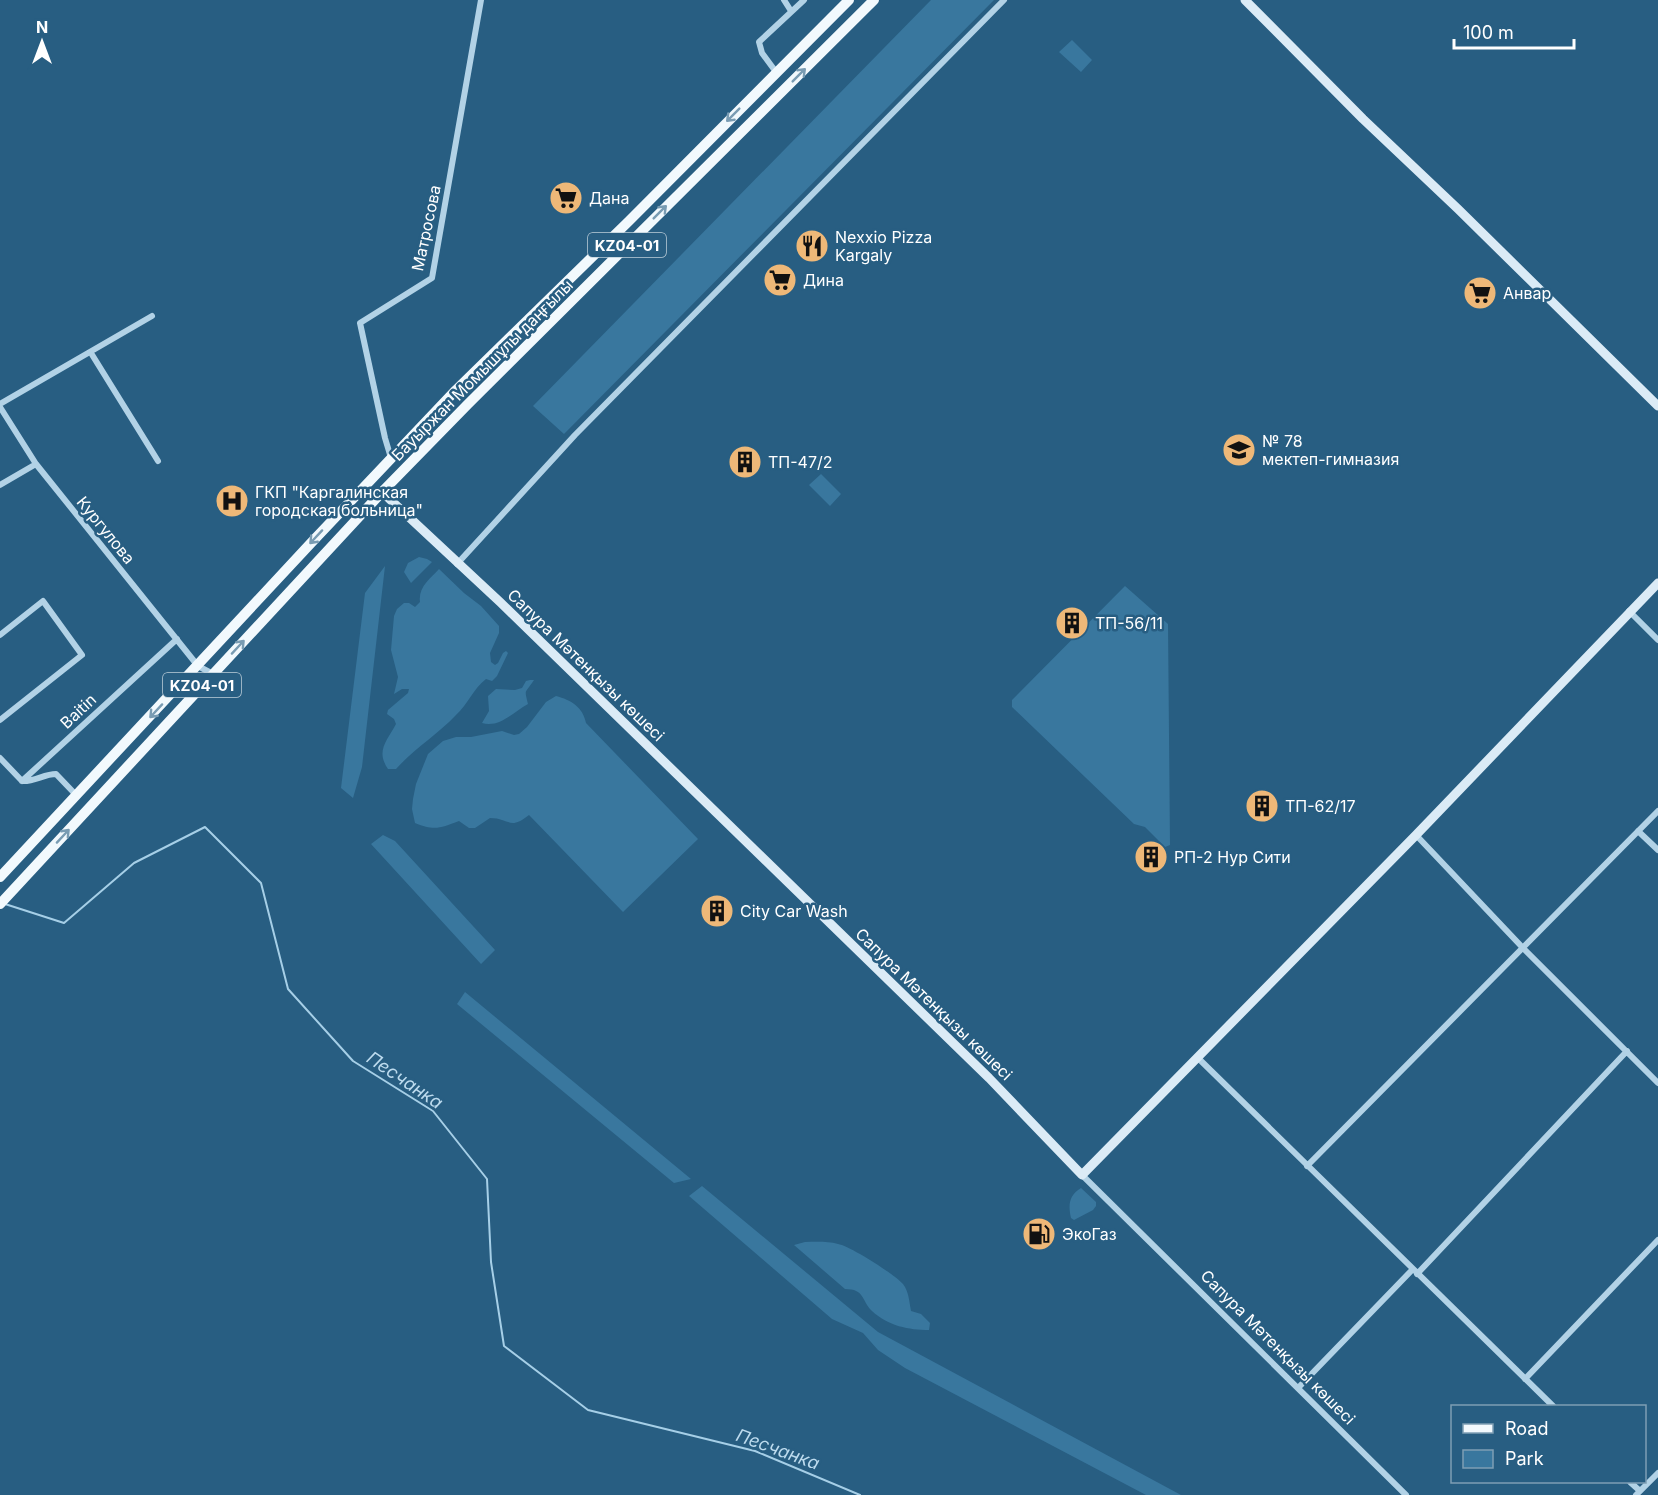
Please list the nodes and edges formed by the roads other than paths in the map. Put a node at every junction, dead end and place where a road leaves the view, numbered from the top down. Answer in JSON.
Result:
{"nodes":[{"id":1,"x":481,"y":0,"type":"edge"},
{"id":2,"x":784,"y":0,"type":"edge"},
{"id":3,"x":804,"y":0,"type":"edge"},
{"id":4,"x":849,"y":0,"type":"edge"},
{"id":5,"x":874,"y":0,"type":"edge"},
{"id":6,"x":1005,"y":0,"type":"edge"},
{"id":7,"x":1245,"y":0,"type":"edge"},
{"id":8,"x":791,"y":12,"type":"junction"},
{"id":9,"x":776,"y":72,"type":"junction"},
{"id":10,"x":153,"y":316,"type":"dead end"},
{"id":11,"x":91,"y":353,"type":"junction"},
{"id":12,"x":456,"y":390,"type":"junction"},
{"id":13,"x":468,"y":404,"type":"junction"},
{"id":14,"x":0,"y":405,"type":"edge"},
{"id":15,"x":1658,"y":406,"type":"edge"},
{"id":16,"x":391,"y":458,"type":"junction"},
{"id":17,"x":159,"y":461,"type":"dead end"},
{"id":18,"x":36,"y":464,"type":"junction"},
{"id":19,"x":370,"y":480,"type":"junction"},
{"id":20,"x":0,"y":485,"type":"edge"},
{"id":21,"x":382,"y":492,"type":"junction"},
{"id":22,"x":457,"y":564,"type":"junction"},
{"id":23,"x":1658,"y":583,"type":"edge"},
{"id":24,"x":1629,"y":612,"type":"junction"},
{"id":25,"x":0,"y":634,"type":"edge"},
{"id":26,"x":177,"y":639,"type":"junction"},
{"id":27,"x":1658,"y":640,"type":"edge"},
{"id":28,"x":198,"y":666,"type":"junction"},
{"id":29,"x":213,"y":674,"type":"junction"},
{"id":30,"x":0,"y":720,"type":"edge"},
{"id":31,"x":0,"y":758,"type":"edge"},
{"id":32,"x":3,"y":766,"type":"edge"},
{"id":33,"x":22,"y":781,"type":"junction"},
{"id":34,"x":77,"y":796,"type":"junction"},
{"id":35,"x":1658,"y":811,"type":"edge"},
{"id":36,"x":1638,"y":831,"type":"junction"},
{"id":37,"x":1416,"y":835,"type":"junction"},
{"id":38,"x":1658,"y":850,"type":"edge"},
{"id":39,"x":3,"y":874,"type":"edge"},
{"id":40,"x":0,"y":904,"type":"edge"},
{"id":41,"x":1523,"y":948,"type":"junction"},
{"id":42,"x":1627,"y":1052,"type":"junction"},
{"id":43,"x":1198,"y":1058,"type":"junction"},
{"id":44,"x":1658,"y":1083,"type":"edge"},
{"id":45,"x":1307,"y":1166,"type":"junction"},
{"id":46,"x":1082,"y":1175,"type":"junction"},
{"id":47,"x":1658,"y":1240,"type":"edge"},
{"id":48,"x":1415,"y":1271,"type":"junction"},
{"id":49,"x":1525,"y":1379,"type":"junction"},
{"id":50,"x":1298,"y":1388,"type":"junction"},
{"id":51,"x":1551,"y":1405,"type":"edge"},
{"id":52,"x":1658,"y":1473,"type":"edge"},
{"id":53,"x":1638,"y":1493,"type":"edge"},
{"id":54,"x":1406,"y":1495,"type":"edge"}],
"edges":[{"from":1,"to":16,"type":"street","name":"Матросова"},
{"from":2,"to":8,"type":"street"},
{"from":3,"to":8,"type":"street"},
{"from":4,"to":9,"type":"main road","name":"Бауыржан Момышұлы даңғылы","number":"KZ04-01"},
{"from":13,"to":5,"type":"main road","name":"Бауыржан Момышұлы даңғылы","number":"KZ04-01","one_way":true},
{"from":6,"to":22,"type":"street"},
{"from":7,"to":15,"type":"street"},
{"from":8,"to":9,"type":"street"},
{"from":9,"to":12,"type":"main road","name":"Бауыржан Момышұлы даңғылы","number":"KZ04-01","one_way":true},
{"from":10,"to":11,"type":"street"},
{"from":11,"to":14,"type":"street"},
{"from":11,"to":17,"type":"street"},
{"from":12,"to":13,"type":"main road"},
{"from":12,"to":16,"type":"main road","name":"Бауыржан Момышұлы даңғылы","number":"KZ04-01"},
{"from":13,"to":21,"type":"main road","name":"Бауыржан Момышұлы даңғылы","number":"KZ04-01"},
{"from":14,"to":18,"type":"street","name":"Кургулова"},
{"from":16,"to":19,"type":"main road","name":"Бауыржан Момышұлы даңғылы","number":"KZ04-01"},
{"from":18,"to":20,"type":"street"},
{"from":18,"to":26,"type":"street","name":"Кургулова"},
{"from":19,"to":21,"type":"main road"},
{"from":19,"to":28,"type":"main road","name":"Бауыржан Момышұлы даңғылы","number":"KZ04-01","one_way":true},
{"from":21,"to":22,"type":"street","name":"Сапура Мәтенқызы көшесі"},
{"from":29,"to":21,"type":"main road","name":"Бауыржан Момышұлы даңғылы","number":"KZ04-01","one_way":true},
{"from":22,"to":46,"type":"street","name":"Сапура Мәтенқызы көшесі"},
{"from":23,"to":24,"type":"street"},
{"from":24,"to":27,"type":"street"},
{"from":24,"to":37,"type":"street"},
{"from":25,"to":30,"type":"street"},
{"from":26,"to":28,"type":"street","name":"Кургулова"},
{"from":26,"to":33,"type":"street","name":"Baitin"},
{"from":28,"to":29,"type":"street"},
{"from":28,"to":34,"type":"main road","name":"Бауыржан Момышұлы даңғылы","number":"KZ04-01","one_way":true},
{"from":40,"to":29,"type":"main road","name":"Бауыржан Момышұлы даңғылы","number":"KZ04-01","one_way":true},
{"from":31,"to":32,"type":"street"},
{"from":32,"to":33,"type":"street"},
{"from":33,"to":34,"type":"street"},
{"from":34,"to":39,"type":"main road","name":"Бауыржан Момышұлы даңғылы","number":"KZ04-01"},
{"from":35,"to":36,"type":"street"},
{"from":36,"to":38,"type":"street"},
{"from":36,"to":41,"type":"street"},
{"from":37,"to":41,"type":"street"},
{"from":37,"to":43,"type":"street"},
{"from":41,"to":42,"type":"street"},
{"from":41,"to":45,"type":"street"},
{"from":42,"to":44,"type":"street"},
{"from":42,"to":48,"type":"street"},
{"from":43,"to":45,"type":"street"},
{"from":43,"to":46,"type":"street"},
{"from":45,"to":48,"type":"street"},
{"from":46,"to":50,"type":"street","name":"Сапура Мәтенқызы көшесі"},
{"from":47,"to":49,"type":"street"},
{"from":48,"to":49,"type":"street"},
{"from":48,"to":50,"type":"street"},
{"from":49,"to":51,"type":"street"},
{"from":50,"to":54,"type":"street","name":"Сапура Мәтенқызы көшесі"},
{"from":52,"to":53,"type":"street"}]}
